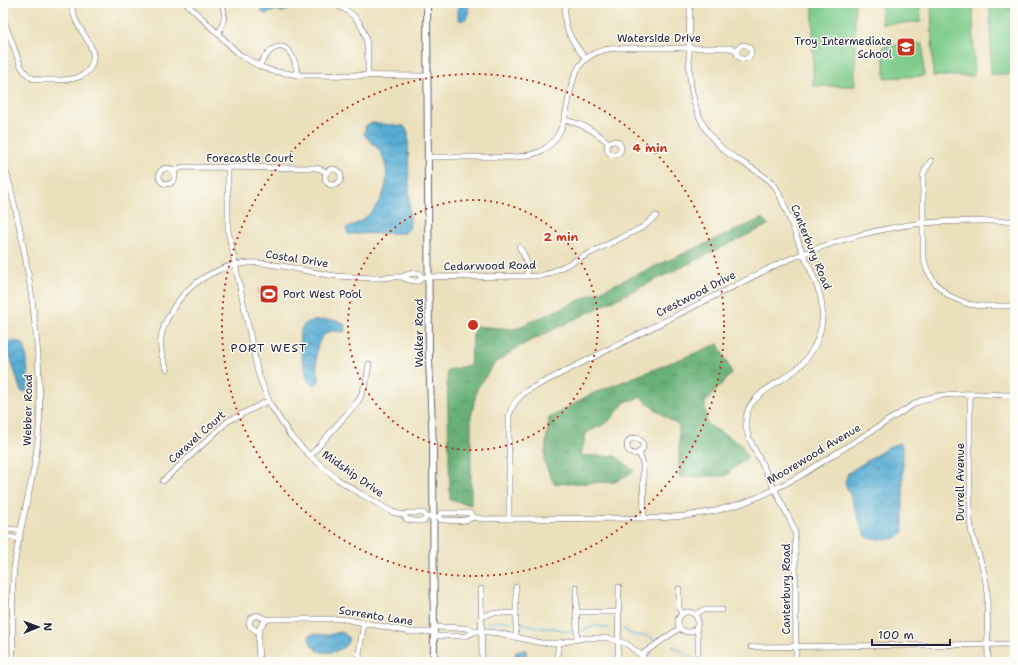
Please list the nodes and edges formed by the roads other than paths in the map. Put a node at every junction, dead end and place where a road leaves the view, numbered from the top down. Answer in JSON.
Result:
{"nodes":[{"id":1,"x":71,"y":3,"type":"edge"},
{"id":2,"x":186,"y":3,"type":"edge"},
{"id":3,"x":222,"y":3,"type":"edge"},
{"id":4,"x":332,"y":3,"type":"edge"},
{"id":5,"x":427,"y":3,"type":"edge"},
{"id":6,"x":566,"y":3,"type":"edge"},
{"id":7,"x":690,"y":3,"type":"edge"},
{"id":8,"x":3,"y":18,"type":"edge"},
{"id":9,"x":4,"y":26,"type":"edge"},
{"id":10,"x":5,"y":33,"type":"edge"},
{"id":11,"x":218,"y":34,"type":"junction"},
{"id":12,"x":690,"y":48,"type":"junction"},
{"id":13,"x":737,"y":50,"type":"dead end"},
{"id":14,"x":586,"y":59,"type":"junction"},
{"id":15,"x":259,"y":66,"type":"junction"},
{"id":16,"x":298,"y":75,"type":"junction"},
{"id":17,"x":368,"y":76,"type":"junction"},
{"id":18,"x":428,"y":76,"type":"junction"},
{"id":19,"x":565,"y":120,"type":"junction"},
{"id":20,"x":609,"y":143,"type":"dead end"},
{"id":21,"x":428,"y":157,"type":"junction"},
{"id":22,"x":3,"y":160,"type":"edge"},
{"id":23,"x":931,"y":160,"type":"dead end"},
{"id":24,"x":228,"y":168,"type":"junction"},
{"id":25,"x":173,"y":171,"type":"dead end"},
{"id":26,"x":327,"y":172,"type":"dead end"},
{"id":27,"x":656,"y":216,"type":"dead end"},
{"id":28,"x":1015,"y":221,"type":"edge"},
{"id":29,"x":923,"y":223,"type":"junction"},
{"id":30,"x":519,"y":247,"type":"dead end"},
{"id":31,"x":803,"y":253,"type":"junction"},
{"id":32,"x":235,"y":266,"type":"junction"},
{"id":33,"x":528,"y":276,"type":"junction"},
{"id":34,"x":421,"y":277,"type":"junction"},
{"id":35,"x":429,"y":277,"type":"junction"},
{"id":36,"x":402,"y":278,"type":"junction"},
{"id":37,"x":1015,"y":306,"type":"edge"},
{"id":38,"x":369,"y":364,"type":"dead end"},
{"id":39,"x":167,"y":369,"type":"dead end"},
{"id":40,"x":970,"y":394,"type":"junction"},
{"id":41,"x":1015,"y":395,"type":"edge"},
{"id":42,"x":268,"y":401,"type":"junction"},
{"id":43,"x":639,"y":452,"type":"dead end"},
{"id":44,"x":310,"y":456,"type":"junction"},
{"id":45,"x":163,"y":481,"type":"dead end"},
{"id":46,"x":775,"y":490,"type":"junction"},
{"id":47,"x":404,"y":515,"type":"junction"},
{"id":48,"x":426,"y":517,"type":"junction"},
{"id":49,"x":436,"y":517,"type":"junction"},
{"id":50,"x":644,"y":518,"type":"junction"},
{"id":51,"x":509,"y":519,"type":"junction"},
{"id":52,"x":3,"y":529,"type":"edge"},
{"id":53,"x":21,"y":530,"type":"junction"},
{"id":54,"x":3,"y":536,"type":"edge"},
{"id":55,"x":20,"y":539,"type":"junction"},
{"id":56,"x":516,"y":587,"type":"dead end"},
{"id":57,"x":576,"y":587,"type":"dead end"},
{"id":58,"x":619,"y":587,"type":"dead end"},
{"id":59,"x":481,"y":589,"type":"dead end"},
{"id":60,"x":679,"y":589,"type":"dead end"},
{"id":61,"x":722,"y":610,"type":"dead end"},
{"id":62,"x":577,"y":612,"type":"junction"},
{"id":63,"x":619,"y":612,"type":"junction"},
{"id":64,"x":516,"y":613,"type":"junction"},
{"id":65,"x":682,"y":614,"type":"junction"},
{"id":66,"x":696,"y":614,"type":"junction"},
{"id":67,"x":481,"y":618,"type":"junction"},
{"id":68,"x":267,"y":620,"type":"junction"},
{"id":69,"x":364,"y":622,"type":"junction"},
{"id":70,"x":680,"y":628,"type":"junction"},
{"id":71,"x":696,"y":628,"type":"junction"},
{"id":72,"x":479,"y":631,"type":"junction"},
{"id":73,"x":434,"y":632,"type":"junction"},
{"id":74,"x":258,"y":633,"type":"junction"},
{"id":75,"x":516,"y":636,"type":"junction"},
{"id":76,"x":577,"y":639,"type":"junction"},
{"id":77,"x":619,"y":641,"type":"junction"},
{"id":78,"x":559,"y":643,"type":"junction"},
{"id":79,"x":1015,"y":644,"type":"edge"},
{"id":80,"x":988,"y":645,"type":"junction"},
{"id":81,"x":751,"y":646,"type":"dead end"},
{"id":82,"x":796,"y":646,"type":"junction"},
{"id":83,"x":698,"y":653,"type":"dead end"},
{"id":84,"x":641,"y":655,"type":"junction"},
{"id":85,"x":3,"y":658,"type":"edge"},
{"id":86,"x":13,"y":660,"type":"edge"},
{"id":87,"x":259,"y":662,"type":"edge"},
{"id":88,"x":360,"y":662,"type":"edge"},
{"id":89,"x":434,"y":662,"type":"edge"},
{"id":90,"x":482,"y":662,"type":"edge"},
{"id":91,"x":556,"y":662,"type":"edge"},
{"id":92,"x":618,"y":662,"type":"edge"},
{"id":93,"x":647,"y":662,"type":"edge"},
{"id":94,"x":796,"y":662,"type":"edge"},
{"id":95,"x":988,"y":662,"type":"edge"}],
"edges":[{"from":1,"to":10,"type":"street"},
{"from":2,"to":11,"type":"street"},
{"from":3,"to":11,"type":"street"},
{"from":4,"to":17,"type":"street"},
{"from":5,"to":18,"type":"street","name":"Walker Road"},
{"from":6,"to":14,"type":"street"},
{"from":7,"to":12,"type":"street","name":"Canterbury Road"},
{"from":8,"to":9,"type":"street"},
{"from":9,"to":10,"type":"street"},
{"from":11,"to":15,"type":"street"},
{"from":12,"to":13,"type":"street","name":"Waterside Drive"},
{"from":12,"to":14,"type":"street","name":"Waterside Drive"},
{"from":12,"to":31,"type":"street","name":"Canterbury Road"},
{"from":14,"to":19,"type":"street","name":"Waterside Drive"},
{"from":15,"to":16,"type":"street"},
{"from":15,"to":16,"type":"street"},
{"from":16,"to":17,"type":"street"},
{"from":17,"to":18,"type":"street"},
{"from":18,"to":21,"type":"street","name":"Walker Road"},
{"from":19,"to":20,"type":"street"},
{"from":19,"to":21,"type":"street","name":"Waterside Drive"},
{"from":21,"to":35,"type":"street","name":"Walker Road"},
{"from":22,"to":53,"type":"street","name":"Webber Road"},
{"from":23,"to":29,"type":"street"},
{"from":24,"to":25,"type":"street","name":"Forecastle Court"},
{"from":24,"to":26,"type":"street","name":"Forecastle Court"},
{"from":24,"to":32,"type":"street","name":"Midship Drive"},
{"from":27,"to":33,"type":"street","name":"Cedarwood Road"},
{"from":28,"to":29,"type":"street","name":"Crestwood Drive"},
{"from":29,"to":31,"type":"street","name":"Crestwood Drive"},
{"from":29,"to":37,"type":"street"},
{"from":30,"to":33,"type":"street"},
{"from":31,"to":46,"type":"street","name":"Canterbury Road"},
{"from":31,"to":51,"type":"street","name":"Crestwood Drive"},
{"from":32,"to":36,"type":"street","name":"Costal Drive"},
{"from":32,"to":39,"type":"street","name":"Costal Drive"},
{"from":32,"to":42,"type":"street","name":"Midship Drive"},
{"from":33,"to":35,"type":"street","name":"Cedarwood Road"},
{"from":34,"to":35,"type":"street","name":"Costal Drive"},
{"from":34,"to":36,"type":"street","name":"Costal Drive"},
{"from":34,"to":36,"type":"street","name":"Costal Drive"},
{"from":35,"to":49,"type":"street","name":"Walker Road"},
{"from":38,"to":44,"type":"street"},
{"from":40,"to":41,"type":"street","name":"Moorewood Avenue"},
{"from":40,"to":46,"type":"street","name":"Moorewood Avenue"},
{"from":40,"to":80,"type":"street","name":"Durrell Avenue"},
{"from":42,"to":44,"type":"street","name":"Midship Drive"},
{"from":42,"to":45,"type":"street","name":"Caravel Court"},
{"from":43,"to":50,"type":"street"},
{"from":44,"to":47,"type":"street","name":"Midship Drive"},
{"from":46,"to":50,"type":"street","name":"Moorewood Avenue"},
{"from":46,"to":82,"type":"street","name":"Canterbury Road"},
{"from":47,"to":48,"type":"street","name":"Midship Drive"},
{"from":47,"to":48,"type":"street","name":"Midship Drive"},
{"from":48,"to":49,"type":"street","name":"Midship Drive"},
{"from":49,"to":51,"type":"street","name":"Moorewood Avenue"},
{"from":49,"to":73,"type":"street","name":"Walker Road"},
{"from":50,"to":51,"type":"street","name":"Moorewood Avenue"},
{"from":52,"to":53,"type":"street"},
{"from":53,"to":55,"type":"street","name":"Webber Road"},
{"from":54,"to":55,"type":"street"},
{"from":55,"to":86,"type":"street","name":"Webber Road"},
{"from":56,"to":64,"type":"street"},
{"from":57,"to":62,"type":"street"},
{"from":58,"to":63,"type":"street"},
{"from":59,"to":67,"type":"street"},
{"from":60,"to":65,"type":"street"},
{"from":61,"to":66,"type":"street"},
{"from":62,"to":63,"type":"street"},
{"from":62,"to":76,"type":"street"},
{"from":63,"to":77,"type":"street"},
{"from":64,"to":67,"type":"street"},
{"from":64,"to":75,"type":"street"},
{"from":65,"to":66,"type":"street"},
{"from":65,"to":70,"type":"street"},
{"from":66,"to":71,"type":"street"},
{"from":67,"to":72,"type":"street"},
{"from":68,"to":69,"type":"street","name":"Sorrento Lane"},
{"from":68,"to":74,"type":"street"},
{"from":68,"to":74,"type":"street","name":"Sorrento Lane"},
{"from":69,"to":73,"type":"street","name":"Sorrento Lane"},
{"from":69,"to":88,"type":"street"},
{"from":70,"to":71,"type":"street"},
{"from":70,"to":84,"type":"street"},
{"from":71,"to":83,"type":"street"},
{"from":72,"to":73,"type":"street"},
{"from":72,"to":73,"type":"street"},
{"from":72,"to":75,"type":"street"},
{"from":72,"to":90,"type":"street"},
{"from":73,"to":89,"type":"street","name":"Walker Road"},
{"from":74,"to":87,"type":"street","name":"Sorrento Lane"},
{"from":75,"to":78,"type":"street"},
{"from":76,"to":77,"type":"street"},
{"from":76,"to":78,"type":"street"},
{"from":77,"to":84,"type":"street"},
{"from":77,"to":92,"type":"street"},
{"from":78,"to":91,"type":"street"},
{"from":79,"to":80,"type":"street"},
{"from":80,"to":82,"type":"street"},
{"from":80,"to":95,"type":"street","name":"Durrell Avenue"},
{"from":81,"to":82,"type":"street"},
{"from":82,"to":94,"type":"street","name":"Canterbury Road"},
{"from":84,"to":93,"type":"street"},
{"from":85,"to":86,"type":"street"}]}
